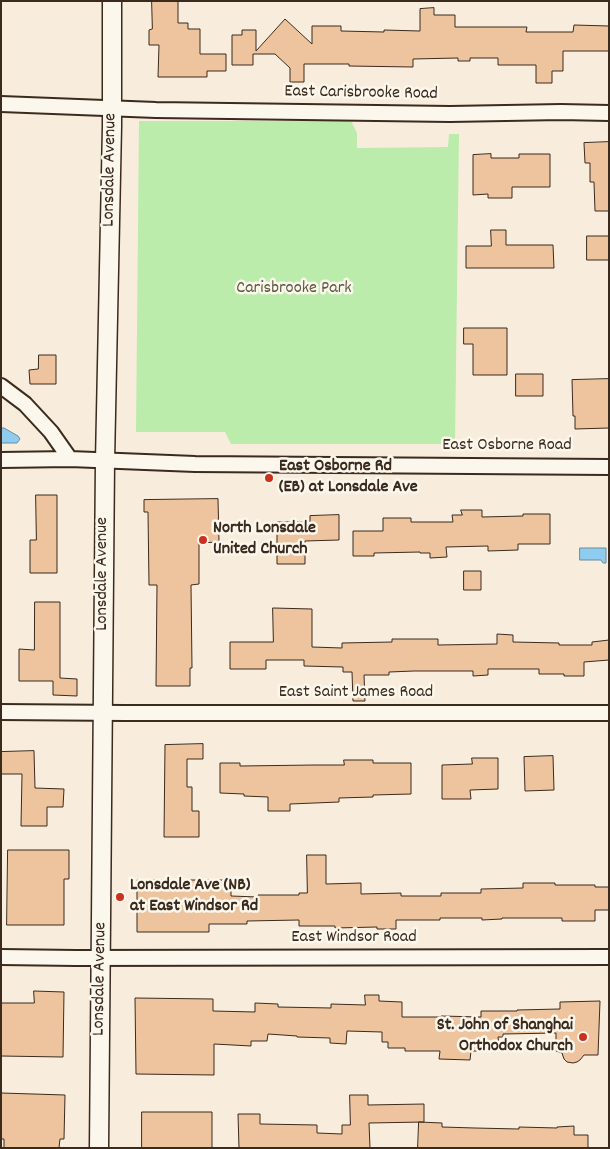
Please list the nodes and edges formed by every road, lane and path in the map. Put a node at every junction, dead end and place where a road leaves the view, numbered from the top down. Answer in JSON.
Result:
{"nodes":[{"id":1,"x":112,"y":1,"type":"edge"},
{"id":2,"x":1,"y":104,"type":"edge"},
{"id":3,"x":112,"y":108,"type":"junction"},
{"id":4,"x":609,"y":113,"type":"edge"},
{"id":5,"x":1,"y":386,"type":"edge"},
{"id":6,"x":70,"y":459,"type":"junction"},
{"id":7,"x":1,"y":460,"type":"edge"},
{"id":8,"x":105,"y":460,"type":"junction"},
{"id":9,"x":609,"y":467,"type":"edge"},
{"id":10,"x":1,"y":712,"type":"edge"},
{"id":11,"x":103,"y":712,"type":"junction"},
{"id":12,"x":609,"y":713,"type":"edge"},
{"id":13,"x":1,"y":957,"type":"edge"},
{"id":14,"x":100,"y":958,"type":"junction"},
{"id":15,"x":609,"y":958,"type":"edge"},
{"id":16,"x":99,"y":1148,"type":"edge"}],
"edges":[{"from":1,"to":3,"type":"street","name":"Lonsdale Avenue"},
{"from":2,"to":3,"type":"street","name":"East Carisbrooke Road"},
{"from":3,"to":4,"type":"street","name":"East Carisbrooke Road"},
{"from":3,"to":8,"type":"street","name":"Lonsdale Avenue"},
{"from":5,"to":6,"type":"street"},
{"from":6,"to":7,"type":"street","name":"East Osborne Road"},
{"from":6,"to":8,"type":"street","name":"East Osborne Road"},
{"from":8,"to":9,"type":"street","name":"East Osborne Road"},
{"from":8,"to":11,"type":"street","name":"Lonsdale Avenue"},
{"from":10,"to":11,"type":"street","name":"East Saint James Road"},
{"from":11,"to":12,"type":"street","name":"East Saint James Road"},
{"from":11,"to":14,"type":"street","name":"Lonsdale Avenue"},
{"from":13,"to":14,"type":"street","name":"East Windsor Road"},
{"from":14,"to":15,"type":"street","name":"East Windsor Road"},
{"from":14,"to":16,"type":"street","name":"Lonsdale Avenue"}]}
